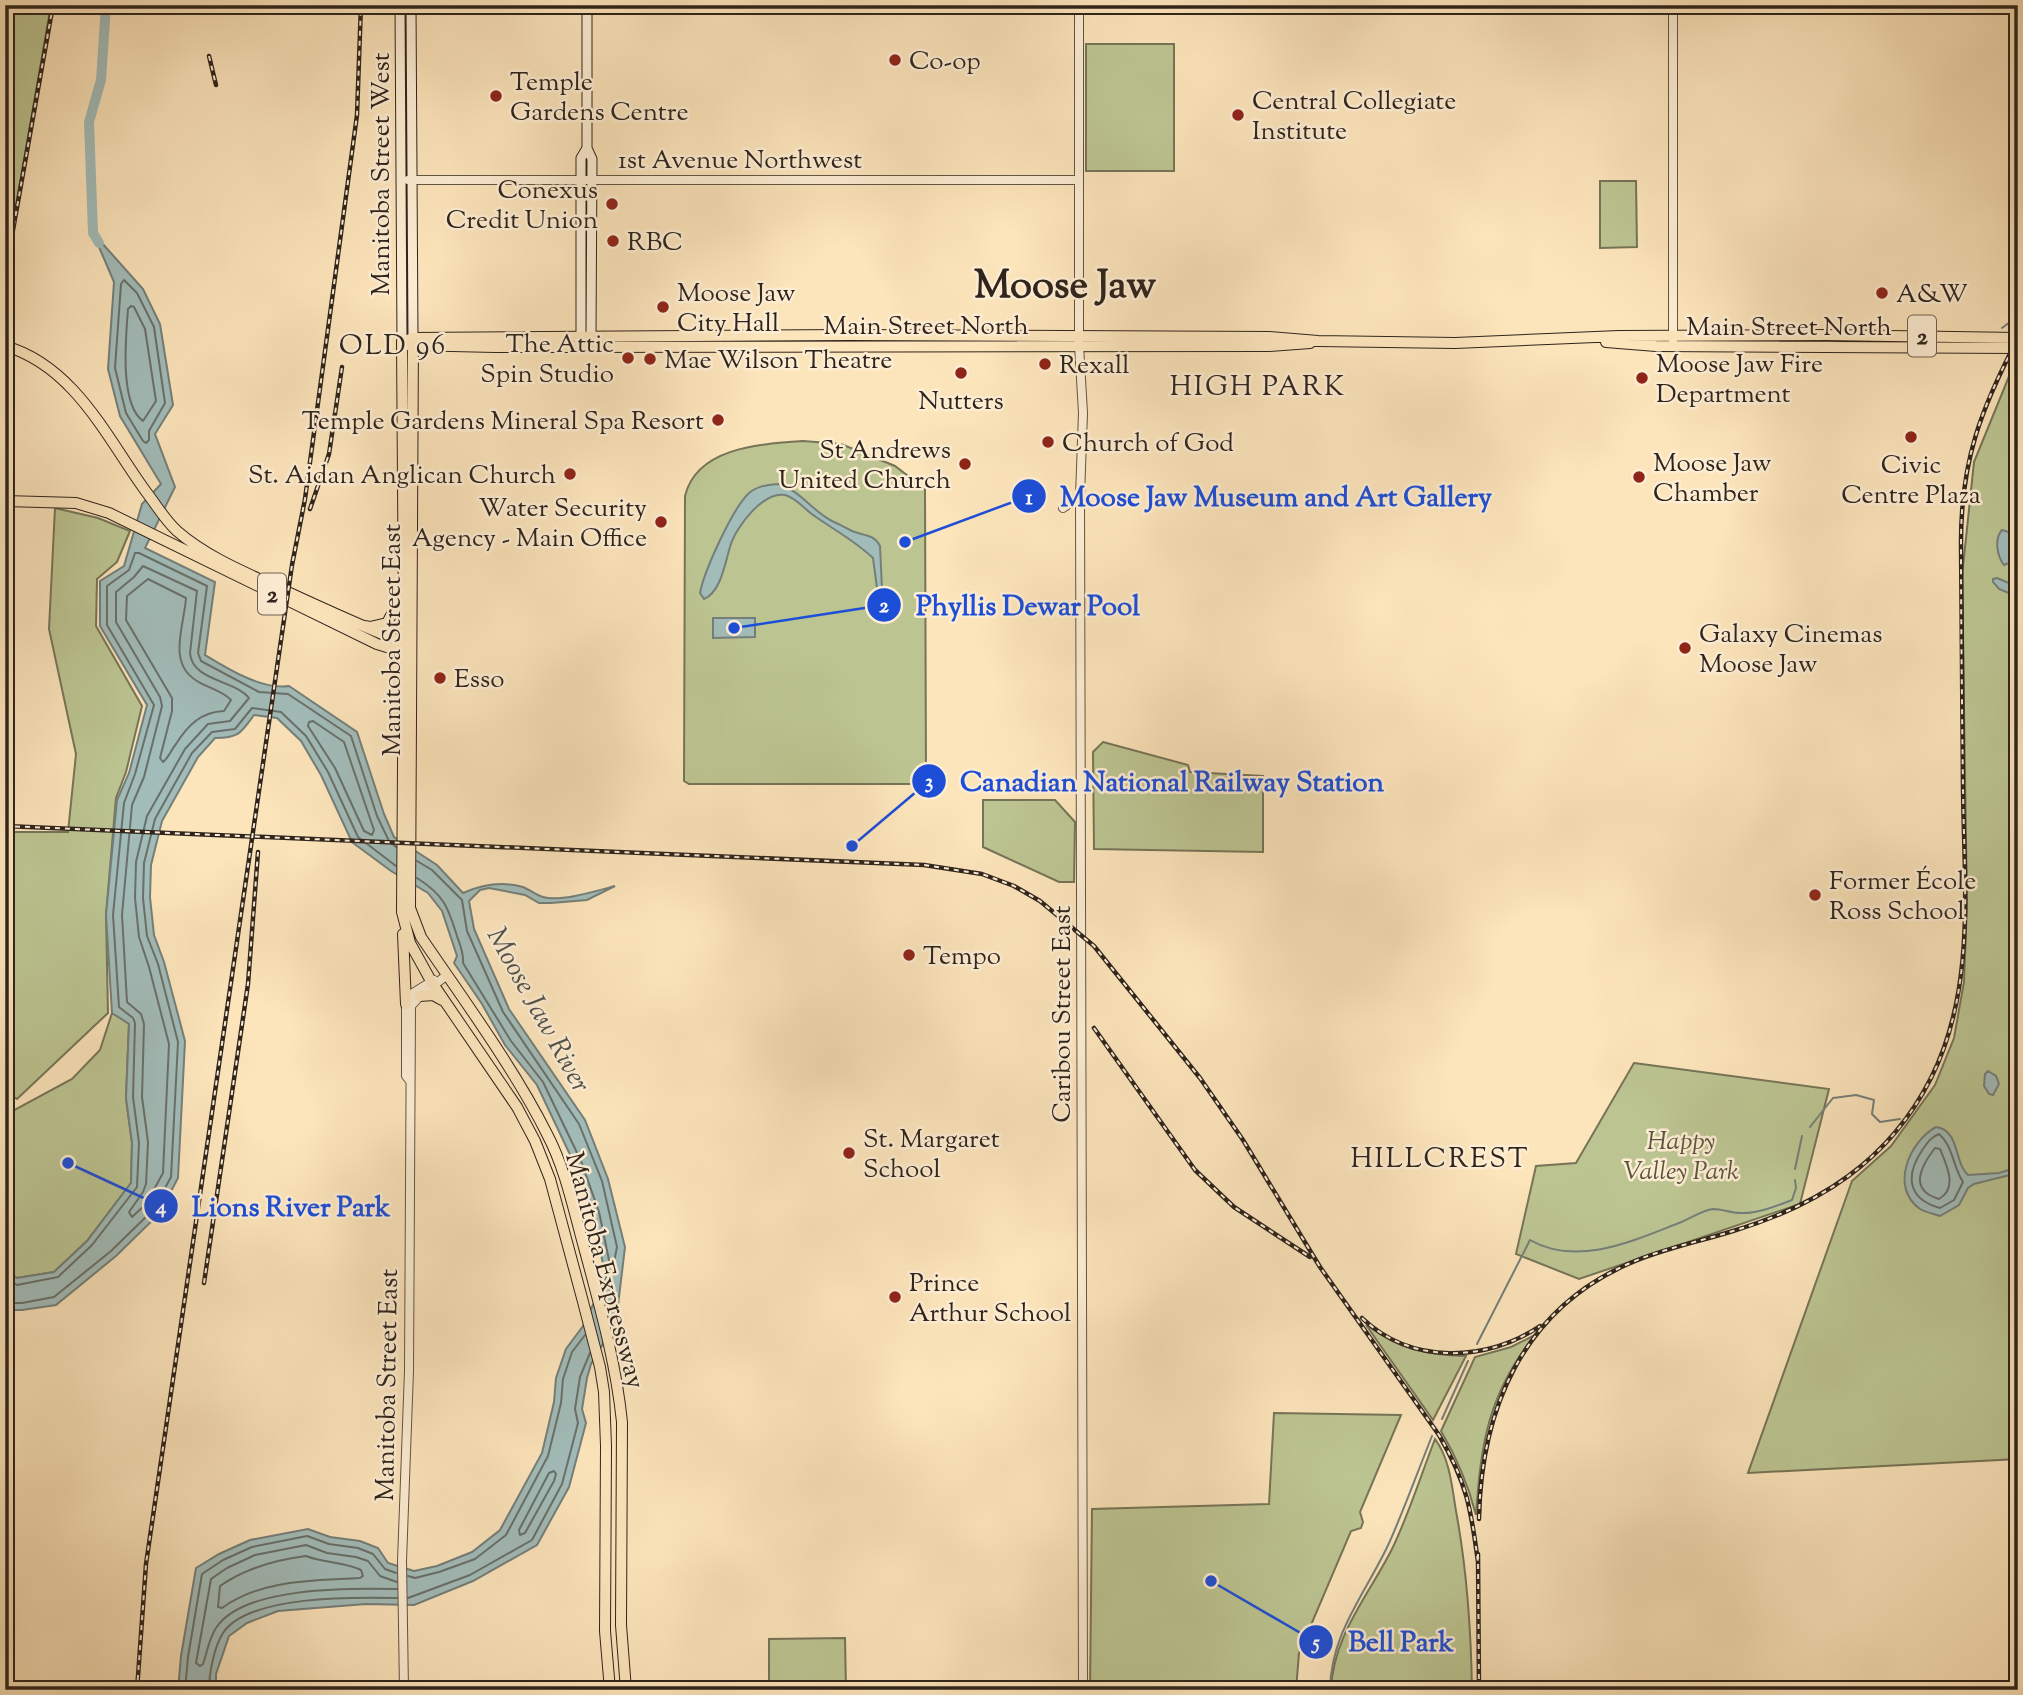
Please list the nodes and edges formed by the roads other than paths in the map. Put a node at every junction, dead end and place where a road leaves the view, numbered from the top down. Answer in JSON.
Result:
{"nodes":[{"id":1,"x":400,"y":5,"type":"edge"},
{"id":2,"x":411,"y":5,"type":"edge"},
{"id":3,"x":587,"y":5,"type":"edge"},
{"id":4,"x":1079,"y":5,"type":"edge"},
{"id":5,"x":1673,"y":5,"type":"edge"},
{"id":6,"x":402,"y":180,"type":"junction"},
{"id":7,"x":412,"y":180,"type":"junction"},
{"id":8,"x":587,"y":180,"type":"junction"},
{"id":9,"x":1079,"y":180,"type":"junction"},
{"id":10,"x":2018,"y":338,"type":"edge"},
{"id":11,"x":586,"y":340,"type":"junction"},
{"id":12,"x":1079,"y":341,"type":"junction"},
{"id":13,"x":1673,"y":341,"type":"junction"},
{"id":14,"x":402,"y":342,"type":"junction"},
{"id":15,"x":413,"y":342,"type":"junction"},
{"id":16,"x":5,"y":346,"type":"edge"},
{"id":17,"x":2018,"y":348,"type":"edge"},
{"id":18,"x":1080,"y":496,"type":"junction"},
{"id":19,"x":5,"y":501,"type":"edge"},
{"id":20,"x":1063,"y":508,"type":"dead end"},
{"id":21,"x":404,"y":592,"type":"junction"},
{"id":22,"x":356,"y":624,"type":"junction"},
{"id":23,"x":406,"y":647,"type":"junction"},
{"id":24,"x":388,"y":648,"type":"junction"},
{"id":25,"x":403,"y":677,"type":"junction"},
{"id":26,"x":406,"y":826,"type":"junction"},
{"id":27,"x":406,"y":900,"type":"junction"},
{"id":28,"x":402,"y":912,"type":"junction"},
{"id":29,"x":447,"y":975,"type":"junction"},
{"id":30,"x":432,"y":984,"type":"junction"},
{"id":31,"x":420,"y":996,"type":"junction"},
{"id":32,"x":442,"y":1000,"type":"junction"},
{"id":33,"x":405,"y":1004,"type":"junction"},
{"id":34,"x":410,"y":1081,"type":"junction"},
{"id":35,"x":404,"y":1690,"type":"edge"},
{"id":36,"x":610,"y":1690,"type":"edge"},
{"id":37,"x":626,"y":1690,"type":"edge"},
{"id":38,"x":1083,"y":1690,"type":"edge"}],
"edges":[{"from":1,"to":6,"type":"main road","name":"Manitoba Street West"},
{"from":2,"to":7,"type":"main road","name":"Manitoba Street West"},
{"from":3,"to":8,"type":"main road"},
{"from":4,"to":9,"type":"street","name":"Caribou Street East"},
{"from":5,"to":13,"type":"street"},
{"from":6,"to":7,"type":"street","name":"1st Avenue Northwest"},
{"from":6,"to":14,"type":"main road","name":"Manitoba Street West"},
{"from":7,"to":8,"type":"street","name":"1st Avenue Northwest"},
{"from":7,"to":15,"type":"main road","name":"Manitoba Street West"},
{"from":8,"to":9,"type":"street","name":"1st Avenue Northwest"},
{"from":8,"to":11,"type":"main road"},
{"from":9,"to":12,"type":"street","name":"Caribou Street East"},
{"from":10,"to":13,"type":"main road","name":"Main Street North","number":"2"},
{"from":11,"to":12,"type":"main road","name":"Main Street North","number":"2"},
{"from":11,"to":15,"type":"main road","name":"Main Street North","number":"2"},
{"from":12,"to":13,"type":"main road","name":"Main Street North","number":"2"},
{"from":12,"to":18,"type":"street","name":"Caribou Street East"},
{"from":13,"to":17,"type":"main road","name":"Main Street North","number":"2"},
{"from":14,"to":15,"type":"main road","name":"Main Street North","number":"2"},
{"from":14,"to":21,"type":"main road","name":"Manitoba Street East"},
{"from":15,"to":23,"type":"main road","name":"Manitoba Street East"},
{"from":16,"to":22,"type":"main road","number":"2"},
{"from":18,"to":20,"type":"street"},
{"from":18,"to":38,"type":"street","name":"Caribou Street East"},
{"from":19,"to":24,"type":"main road","number":"2"},
{"from":21,"to":22,"type":"main road"},
{"from":21,"to":23,"type":"main road","name":"Manitoba Street East"},
{"from":22,"to":23,"type":"main road","number":"2"},
{"from":23,"to":24,"type":"main road","number":"2"},
{"from":23,"to":25,"type":"main road","name":"Manitoba Street East"},
{"from":23,"to":26,"type":"main road","name":"Manitoba Street East"},
{"from":24,"to":25,"type":"main road"},
{"from":25,"to":26,"type":"main road","name":"Manitoba Street East"},
{"from":26,"to":27,"type":"main road","name":"Manitoba Street East"},
{"from":27,"to":28,"type":"main road","name":"Manitoba Expressway"},
{"from":27,"to":29,"type":"main road","name":"Manitoba Expressway"},
{"from":28,"to":30,"type":"main road","name":"Manitoba Expressway"},
{"from":28,"to":33,"type":"main road"},
{"from":29,"to":30,"type":"street"},
{"from":29,"to":37,"type":"main road","name":"Manitoba Expressway"},
{"from":30,"to":31,"type":"street"},
{"from":30,"to":32,"type":"main road","name":"Manitoba Expressway"},
{"from":30,"to":33,"type":"street"},
{"from":31,"to":32,"type":"main road"},
{"from":31,"to":34,"type":"street","name":"Manitoba Street East"},
{"from":32,"to":36,"type":"main road","name":"Manitoba Expressway"},
{"from":33,"to":34,"type":"street","name":"Manitoba Street East"},
{"from":34,"to":35,"type":"street","name":"Manitoba Street East"}]}
